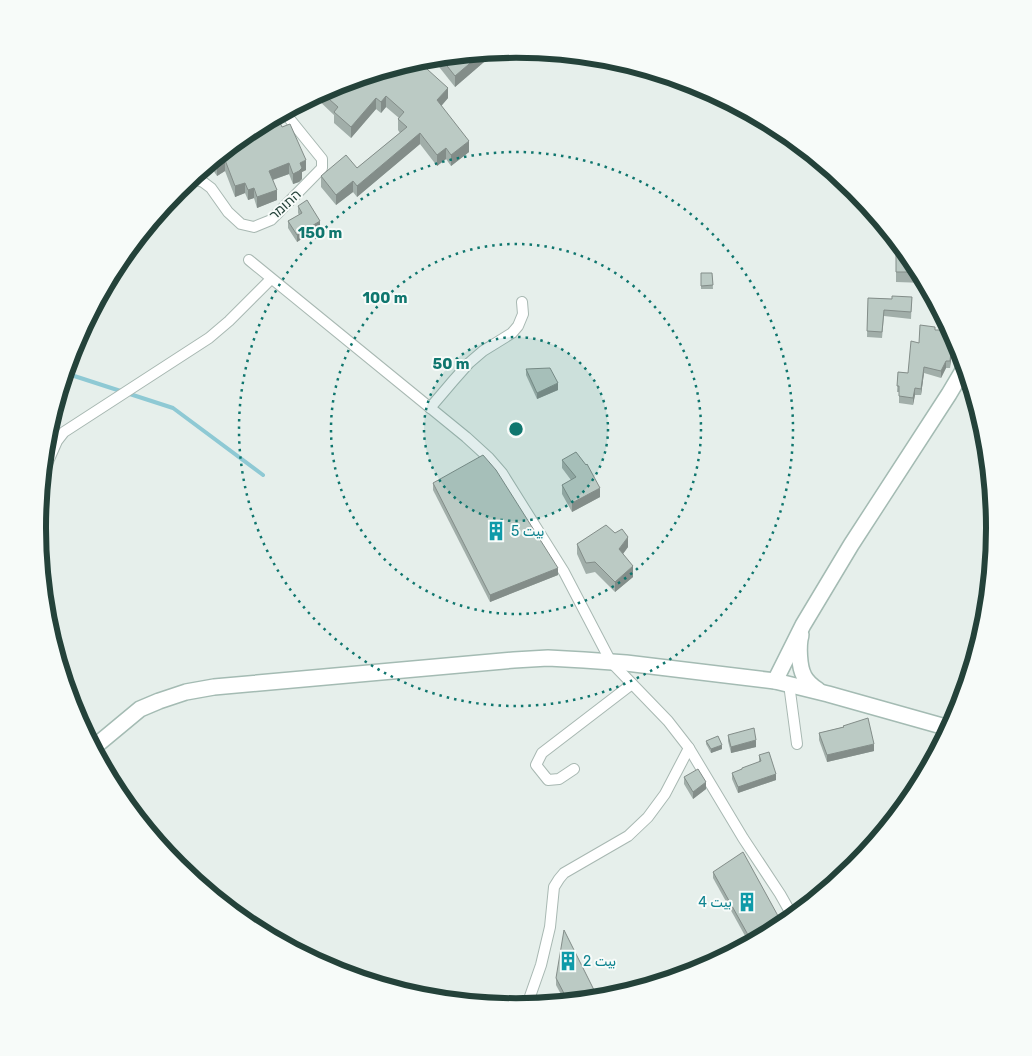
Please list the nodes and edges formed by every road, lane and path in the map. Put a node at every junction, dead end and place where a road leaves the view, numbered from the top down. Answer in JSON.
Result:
{"nodes":[{"id":1,"x":288,"y":117,"type":"edge"},
{"id":2,"x":200,"y":181,"type":"edge"},
{"id":3,"x":249,"y":260,"type":"dead end"},
{"id":4,"x":272,"y":279,"type":"junction"},
{"id":5,"x":522,"y":302,"type":"dead end"},
{"id":6,"x":960,"y":375,"type":"edge"},
{"id":7,"x":430,"y":408,"type":"junction"},
{"id":8,"x":53,"y":451,"type":"edge"},
{"id":9,"x":805,"y":622,"type":"junction"},
{"id":10,"x":611,"y":662,"type":"junction"},
{"id":11,"x":782,"y":683,"type":"junction"},
{"id":12,"x":632,"y":684,"type":"junction"},
{"id":13,"x":821,"y":692,"type":"junction"},
{"id":14,"x":942,"y":726,"type":"edge"},
{"id":15,"x":99,"y":743,"type":"edge"},
{"id":16,"x":797,"y":744,"type":"dead end"},
{"id":17,"x":690,"y":748,"type":"junction"},
{"id":18,"x":574,"y":769,"type":"dead end"},
{"id":19,"x":789,"y":911,"type":"edge"},
{"id":20,"x":529,"y":998,"type":"edge"}],
"edges":[{"from":1,"to":2,"type":"street","name":"התומר"},
{"from":3,"to":4,"type":"street"},
{"from":4,"to":7,"type":"street"},
{"from":4,"to":8,"type":"street"},
{"from":5,"to":7,"type":"street"},
{"from":6,"to":9,"type":"street"},
{"from":7,"to":10,"type":"street"},
{"from":9,"to":11,"type":"street"},
{"from":9,"to":13,"type":"street"},
{"from":10,"to":11,"type":"street"},
{"from":10,"to":12,"type":"street"},
{"from":10,"to":15,"type":"street"},
{"from":11,"to":13,"type":"street"},
{"from":11,"to":16,"type":"street"},
{"from":12,"to":17,"type":"street"},
{"from":12,"to":18,"type":"street"},
{"from":13,"to":14,"type":"street"},
{"from":17,"to":19,"type":"street"},
{"from":17,"to":20,"type":"street"}]}
